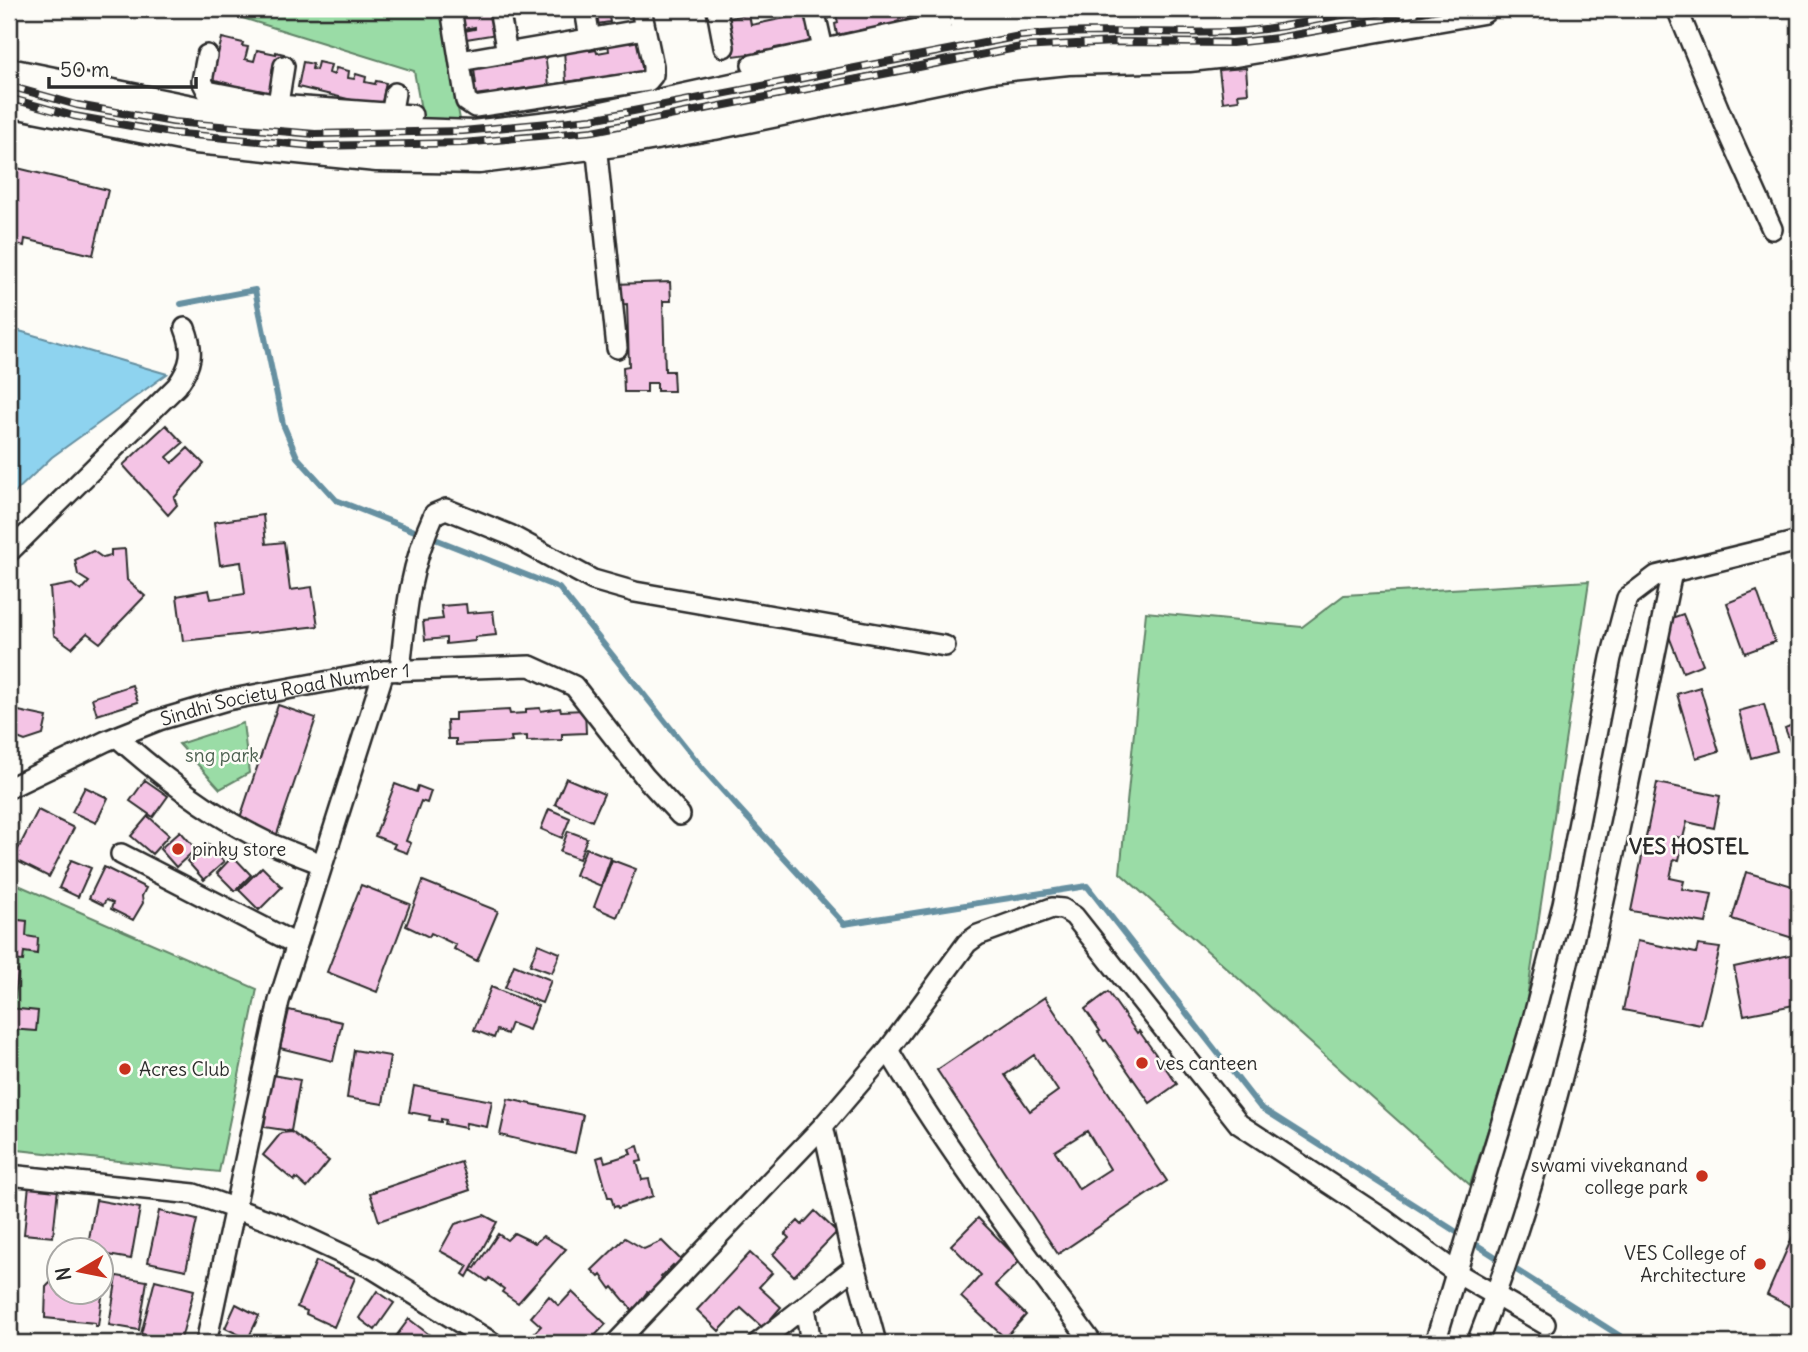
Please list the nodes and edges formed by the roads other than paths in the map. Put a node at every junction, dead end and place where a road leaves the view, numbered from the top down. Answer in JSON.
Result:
{"nodes":[{"id":1,"x":451,"y":9,"type":"edge"},
{"id":2,"x":499,"y":9,"type":"edge"},
{"id":3,"x":585,"y":9,"type":"edge"},
{"id":4,"x":641,"y":9,"type":"edge"},
{"id":5,"x":719,"y":9,"type":"edge"},
{"id":6,"x":814,"y":9,"type":"edge"},
{"id":7,"x":1343,"y":9,"type":"edge"},
{"id":8,"x":1482,"y":9,"type":"edge"},
{"id":9,"x":1677,"y":9,"type":"edge"},
{"id":10,"x":1440,"y":12,"type":"edge"},
{"id":11,"x":1057,"y":15,"type":"edge"},
{"id":12,"x":950,"y":24,"type":"edge"},
{"id":13,"x":645,"y":29,"type":"junction"},
{"id":14,"x":1240,"y":38,"type":"junction"},
{"id":15,"x":590,"y":39,"type":"junction"},
{"id":16,"x":724,"y":47,"type":"dead end"},
{"id":17,"x":507,"y":53,"type":"junction"},
{"id":18,"x":207,"y":55,"type":"dead end"},
{"id":19,"x":825,"y":58,"type":"junction"},
{"id":20,"x":460,"y":61,"type":"junction"},
{"id":21,"x":284,"y":66,"type":"dead end"},
{"id":22,"x":9,"y":73,"type":"edge"},
{"id":23,"x":747,"y":75,"type":"junction"},
{"id":24,"x":958,"y":75,"type":"junction"},
{"id":25,"x":42,"y":81,"type":"junction"},
{"id":26,"x":395,"y":93,"type":"dead end"},
{"id":27,"x":561,"y":95,"type":"junction"},
{"id":28,"x":674,"y":101,"type":"junction"},
{"id":29,"x":9,"y":102,"type":"edge"},
{"id":30,"x":37,"y":108,"type":"junction"},
{"id":31,"x":200,"y":111,"type":"junction"},
{"id":32,"x":412,"y":115,"type":"dead end"},
{"id":33,"x":748,"y":118,"type":"junction"},
{"id":34,"x":566,"y":124,"type":"junction"},
{"id":35,"x":275,"y":125,"type":"junction"},
{"id":36,"x":681,"y":131,"type":"junction"},
{"id":37,"x":384,"y":134,"type":"junction"},
{"id":38,"x":196,"y":139,"type":"junction"},
{"id":39,"x":596,"y":144,"type":"junction"},
{"id":40,"x":445,"y":147,"type":"junction"},
{"id":41,"x":1772,"y":229,"type":"dead end"},
{"id":42,"x":185,"y":328,"type":"dead end"},
{"id":43,"x":617,"y":348,"type":"dead end"},
{"id":44,"x":1799,"y":541,"type":"edge"},
{"id":45,"x":9,"y":552,"type":"edge"},
{"id":46,"x":1672,"y":572,"type":"junction"},
{"id":47,"x":944,"y":646,"type":"dead end"},
{"id":48,"x":392,"y":671,"type":"junction"},
{"id":49,"x":117,"y":737,"type":"junction"},
{"id":50,"x":9,"y":788,"type":"edge"},
{"id":51,"x":680,"y":815,"type":"dead end"},
{"id":52,"x":121,"y":854,"type":"dead end"},
{"id":53,"x":322,"y":864,"type":"junction"},
{"id":54,"x":296,"y":944,"type":"junction"},
{"id":55,"x":888,"y":1050,"type":"junction"},
{"id":56,"x":822,"y":1126,"type":"junction"},
{"id":57,"x":9,"y":1175,"type":"edge"},
{"id":58,"x":234,"y":1208,"type":"junction"},
{"id":59,"x":855,"y":1267,"type":"junction"},
{"id":60,"x":1455,"y":1272,"type":"junction"},
{"id":61,"x":1498,"y":1288,"type":"junction"},
{"id":62,"x":805,"y":1307,"type":"junction"},
{"id":63,"x":1545,"y":1324,"type":"dead end"},
{"id":64,"x":206,"y":1343,"type":"edge"},
{"id":65,"x":493,"y":1343,"type":"edge"},
{"id":66,"x":616,"y":1343,"type":"edge"},
{"id":67,"x":758,"y":1343,"type":"edge"},
{"id":68,"x":811,"y":1343,"type":"edge"},
{"id":69,"x":876,"y":1343,"type":"edge"},
{"id":70,"x":1092,"y":1343,"type":"edge"},
{"id":71,"x":1435,"y":1343,"type":"edge"},
{"id":72,"x":1477,"y":1343,"type":"edge"}],
"edges":[{"from":1,"to":20,"type":"street"},
{"from":2,"to":17,"type":"street"},
{"from":3,"to":15,"type":"street"},
{"from":4,"to":13,"type":"street"},
{"from":5,"to":16,"type":"street"},
{"from":6,"to":19,"type":"street"},
{"from":7,"to":14,"type":"main road"},
{"from":8,"to":10,"type":"main road"},
{"from":9,"to":41,"type":"street"},
{"from":10,"to":14,"type":"main road"},
{"from":11,"to":12,"type":"main road"},
{"from":11,"to":14,"type":"main road"},
{"from":12,"to":19,"type":"main road"},
{"from":12,"to":24,"type":"street"},
{"from":13,"to":15,"type":"street"},
{"from":13,"to":27,"type":"street"},
{"from":14,"to":24,"type":"main road"},
{"from":15,"to":17,"type":"street"},
{"from":17,"to":20,"type":"street"},
{"from":18,"to":35,"type":"street"},
{"from":19,"to":23,"type":"main road"},
{"from":20,"to":27,"type":"street"},
{"from":21,"to":35,"type":"street"},
{"from":22,"to":25,"type":"main road"},
{"from":23,"to":28,"type":"main road"},
{"from":23,"to":33,"type":"main road"},
{"from":24,"to":33,"type":"main road"},
{"from":25,"to":30,"type":"main road"},
{"from":25,"to":31,"type":"main road"},
{"from":26,"to":37,"type":"street"},
{"from":27,"to":34,"type":"street"},
{"from":28,"to":34,"type":"main road"},
{"from":28,"to":36,"type":"main road"},
{"from":29,"to":30,"type":"main road"},
{"from":30,"to":38,"type":"main road"},
{"from":31,"to":35,"type":"main road"},
{"from":31,"to":38,"type":"main road"},
{"from":32,"to":37,"type":"street"},
{"from":33,"to":36,"type":"main road"},
{"from":34,"to":40,"type":"main road"},
{"from":35,"to":37,"type":"main road"},
{"from":35,"to":38,"type":"main road"},
{"from":36,"to":39,"type":"main road"},
{"from":37,"to":40,"type":"main road"},
{"from":39,"to":40,"type":"main road"},
{"from":39,"to":43,"type":"street"},
{"from":42,"to":45,"type":"street"},
{"from":44,"to":46,"type":"street"},
{"from":46,"to":60,"type":"street"},
{"from":46,"to":61,"type":"street"},
{"from":47,"to":48,"type":"street"},
{"from":48,"to":49,"type":"street","name":"Sindhi Society Road Number 1"},
{"from":48,"to":51,"type":"street","name":"Sindhi Society Road Number 1"},
{"from":48,"to":53,"type":"street"},
{"from":49,"to":50,"type":"street","name":"Sindhi Society Road Number 1"},
{"from":49,"to":53,"type":"street"},
{"from":52,"to":54,"type":"street"},
{"from":53,"to":54,"type":"street"},
{"from":54,"to":58,"type":"street"},
{"from":55,"to":56,"type":"street"},
{"from":55,"to":60,"type":"street"},
{"from":55,"to":70,"type":"street"},
{"from":56,"to":59,"type":"street"},
{"from":56,"to":66,"type":"street"},
{"from":57,"to":58,"type":"street"},
{"from":58,"to":64,"type":"street"},
{"from":58,"to":65,"type":"street"},
{"from":59,"to":62,"type":"street"},
{"from":59,"to":69,"type":"street"},
{"from":60,"to":61,"type":"street"},
{"from":60,"to":71,"type":"street"},
{"from":61,"to":63,"type":"street"},
{"from":61,"to":72,"type":"street"},
{"from":62,"to":67,"type":"street"},
{"from":62,"to":68,"type":"street"}]}
